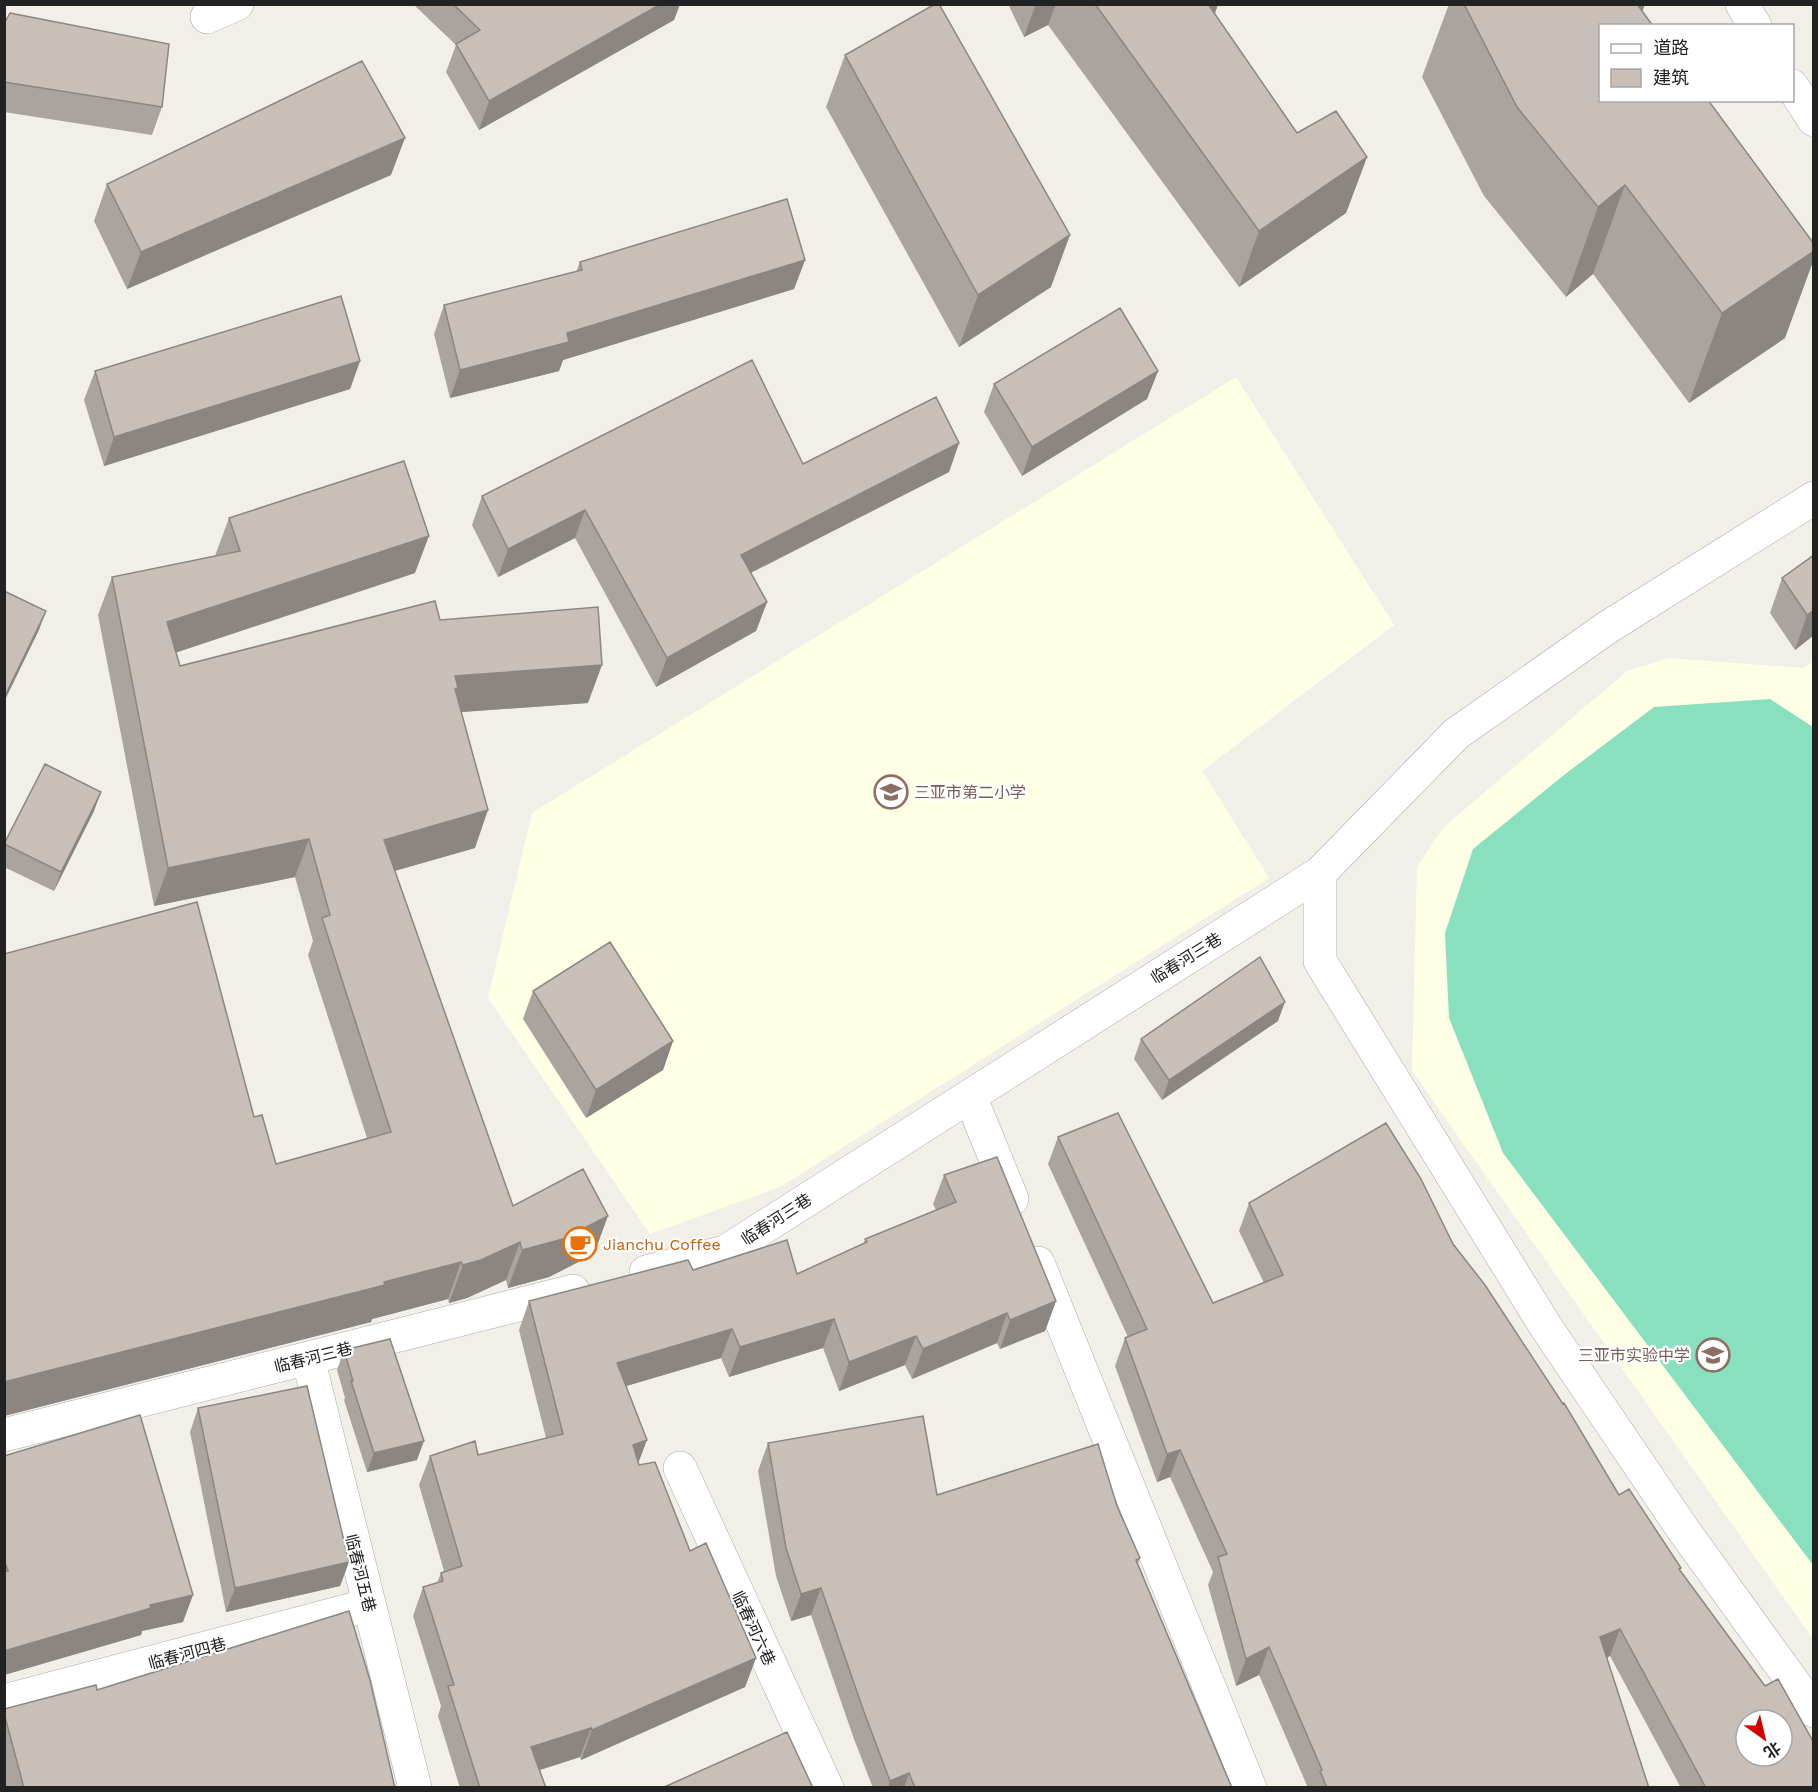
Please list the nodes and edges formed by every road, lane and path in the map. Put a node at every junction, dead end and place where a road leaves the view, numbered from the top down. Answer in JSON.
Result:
{"nodes":[{"id":1,"x":237,"y":4,"type":"edge"},
{"id":2,"x":1742,"y":4,"type":"edge"},
{"id":3,"x":207,"y":17,"type":"dead end"},
{"id":4,"x":1754,"y":24,"type":"edge"},
{"id":5,"x":1794,"y":89,"type":"edge"},
{"id":6,"x":1814,"y":120,"type":"edge"},
{"id":7,"x":1814,"y":498,"type":"edge"},
{"id":8,"x":1320,"y":873,"type":"junction"},
{"id":9,"x":969,"y":1096,"type":"junction"},
{"id":10,"x":308,"y":1358,"type":"junction"},
{"id":11,"x":4,"y":1435,"type":"edge"},
{"id":12,"x":680,"y":1468,"type":"dead end"},
{"id":13,"x":369,"y":1605,"type":"junction"},
{"id":14,"x":4,"y":1701,"type":"edge"},
{"id":15,"x":1814,"y":1711,"type":"edge"},
{"id":16,"x":415,"y":1788,"type":"edge"},
{"id":17,"x":827,"y":1788,"type":"edge"},
{"id":18,"x":1250,"y":1788,"type":"edge"}],
"edges":[{"from":1,"to":3,"type":"street"},
{"from":2,"to":4,"type":"street"},
{"from":5,"to":6,"type":"street"},
{"from":7,"to":8,"type":"street","name":"临春河三巷"},
{"from":8,"to":9,"type":"street","name":"临春河三巷"},
{"from":8,"to":15,"type":"street"},
{"from":9,"to":10,"type":"street","name":"临春河三巷"},
{"from":9,"to":18,"type":"street"},
{"from":10,"to":11,"type":"street","name":"临春河三巷"},
{"from":10,"to":13,"type":"street","name":"临春河五巷"},
{"from":12,"to":17,"type":"street","name":"临春河六巷"},
{"from":13,"to":14,"type":"street","name":"临春河四巷"},
{"from":13,"to":16,"type":"street","name":"临春河五巷"}]}
